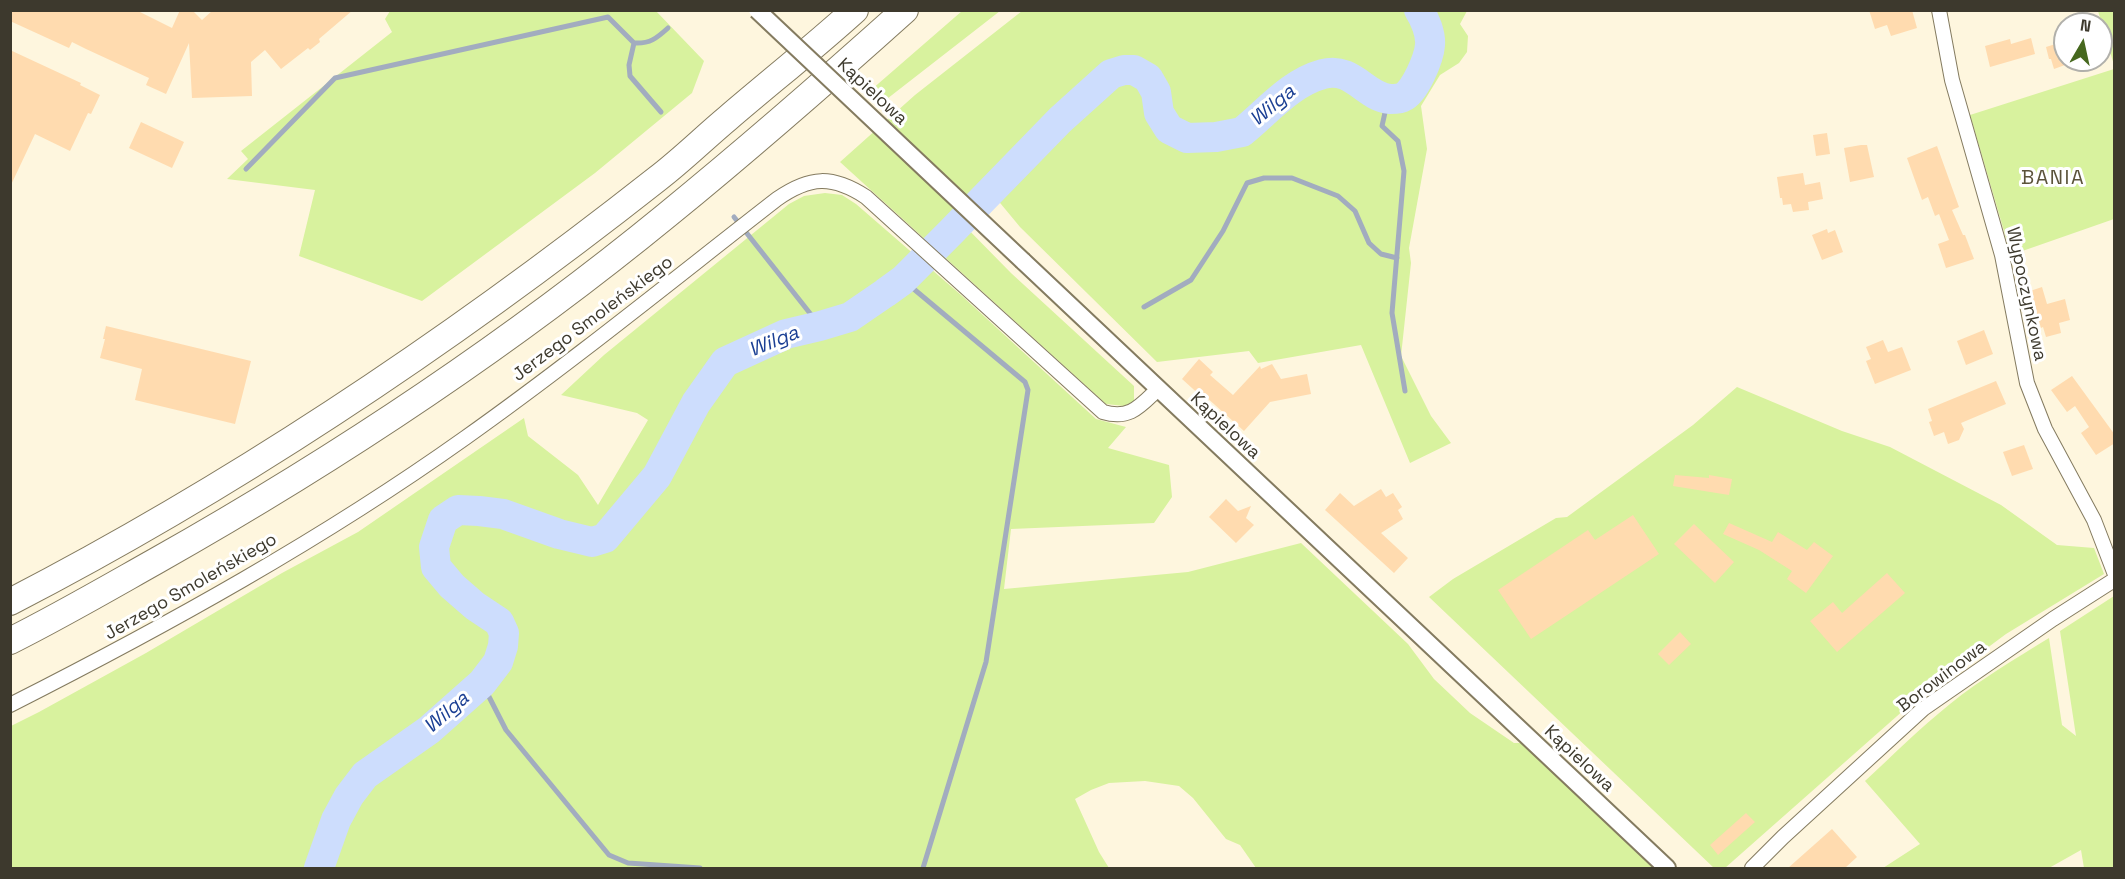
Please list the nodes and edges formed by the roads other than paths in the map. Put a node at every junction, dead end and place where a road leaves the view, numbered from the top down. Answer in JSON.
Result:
{"nodes":[{"id":1,"x":757,"y":10,"type":"edge"},
{"id":2,"x":855,"y":10,"type":"edge"},
{"id":3,"x":905,"y":10,"type":"edge"},
{"id":4,"x":1939,"y":10,"type":"edge"},
{"id":5,"x":1158,"y":389,"type":"junction"},
{"id":6,"x":2115,"y":572,"type":"edge"},
{"id":7,"x":2115,"y":580,"type":"edge"},
{"id":8,"x":10,"y":602,"type":"edge"},
{"id":9,"x":10,"y":641,"type":"edge"},
{"id":10,"x":10,"y":705,"type":"edge"},
{"id":11,"x":1667,"y":868,"type":"edge"},
{"id":12,"x":1752,"y":868,"type":"edge"}],
"edges":[{"from":1,"to":5,"type":"street","name":"Kąpielowa","bridge":true},
{"from":2,"to":8,"type":"highway"},
{"from":3,"to":9,"type":"highway"},
{"from":4,"to":6,"type":"street","name":"Wypoczynkowa"},
{"from":5,"to":10,"type":"street","name":"Jerzego Smoleńskiego"},
{"from":5,"to":11,"type":"street","name":"Kąpielowa"},
{"from":7,"to":12,"type":"street","name":"Borowinowa"}]}
